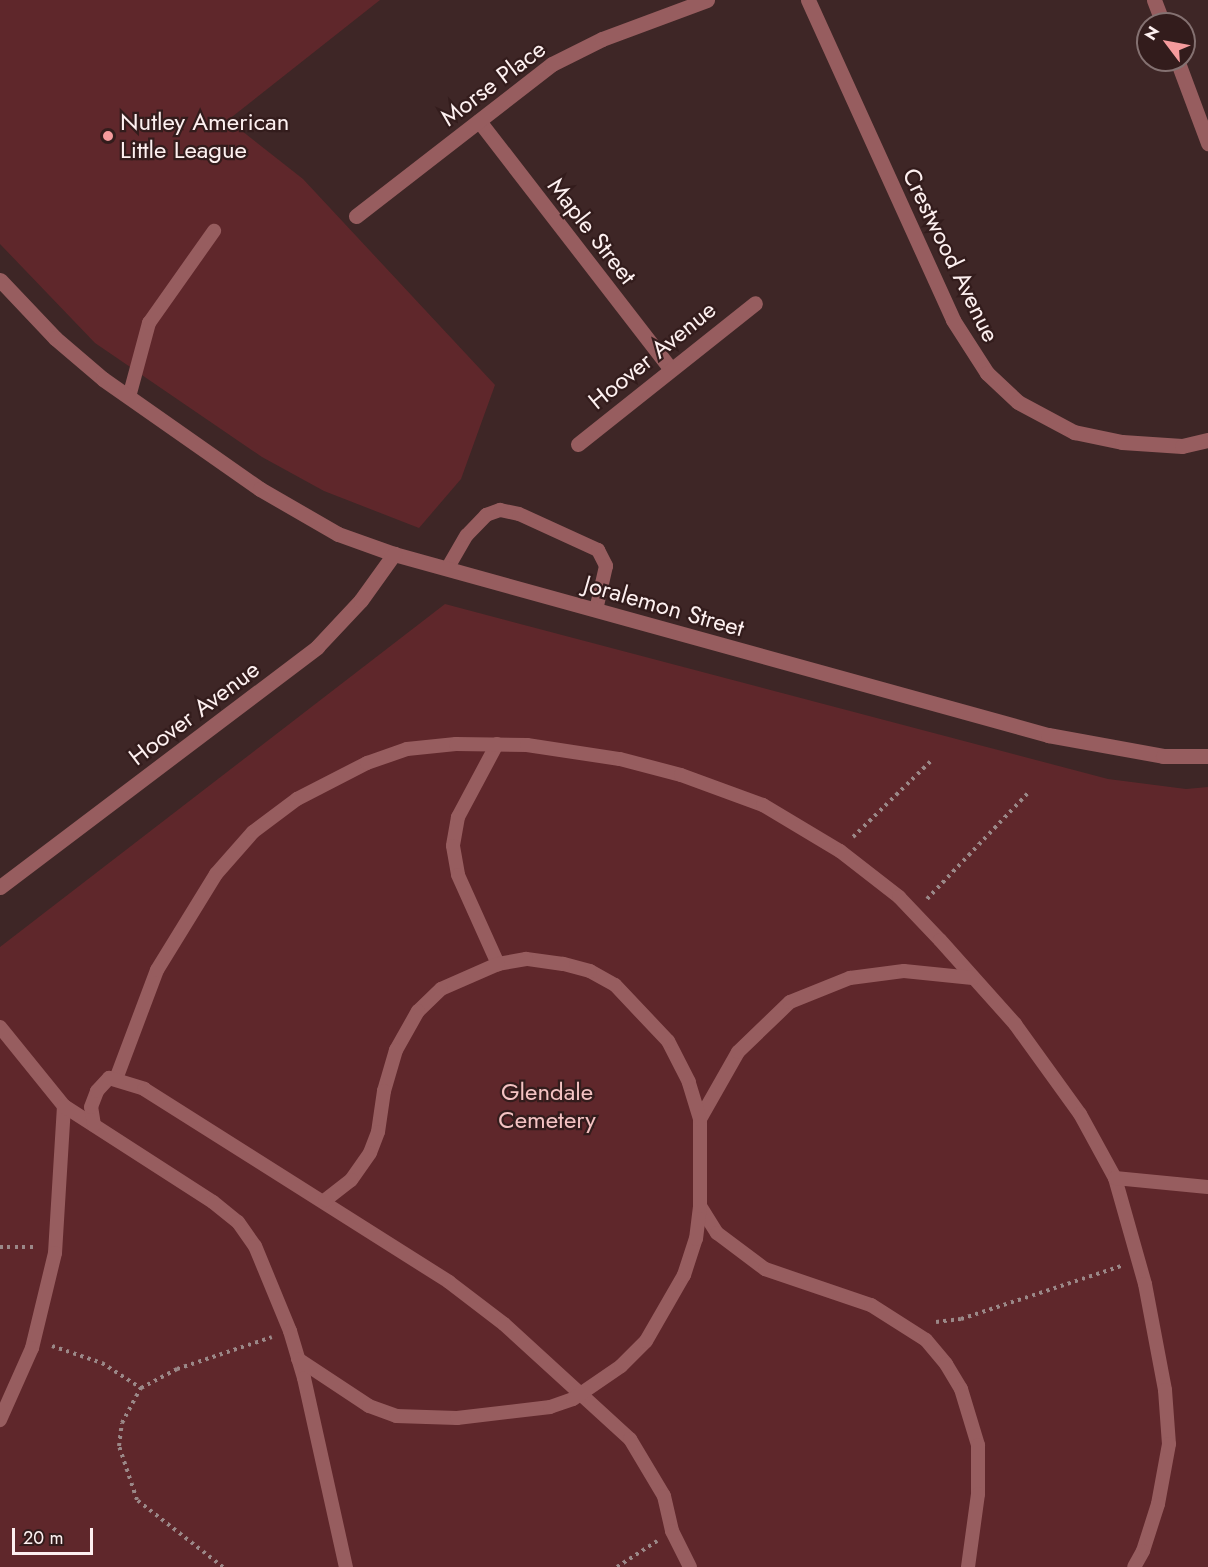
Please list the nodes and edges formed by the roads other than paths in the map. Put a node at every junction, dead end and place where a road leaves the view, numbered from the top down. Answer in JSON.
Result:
{"nodes":[{"id":1,"x":707,"y":0,"type":"edge"},
{"id":2,"x":808,"y":0,"type":"edge"},
{"id":3,"x":1181,"y":72,"type":"edge"},
{"id":4,"x":479,"y":121,"type":"junction"},
{"id":5,"x":1208,"y":143,"type":"edge"},
{"id":6,"x":356,"y":216,"type":"dead end"},
{"id":7,"x":214,"y":231,"type":"dead end"},
{"id":8,"x":0,"y":280,"type":"edge"},
{"id":9,"x":755,"y":303,"type":"dead end"},
{"id":10,"x":670,"y":368,"type":"junction"},
{"id":11,"x":129,"y":397,"type":"junction"},
{"id":12,"x":1208,"y":441,"type":"edge"},
{"id":13,"x":578,"y":444,"type":"dead end"},
{"id":14,"x":394,"y":554,"type":"junction"},
{"id":15,"x":447,"y":568,"type":"junction"},
{"id":16,"x":596,"y":610,"type":"junction"},
{"id":17,"x":497,"y":744,"type":"junction"},
{"id":18,"x":1208,"y":756,"type":"edge"},
{"id":19,"x":0,"y":887,"type":"edge"},
{"id":20,"x":498,"y":964,"type":"junction"},
{"id":21,"x":973,"y":978,"type":"junction"},
{"id":22,"x":0,"y":1027,"type":"edge"},
{"id":23,"x":116,"y":1079,"type":"junction"},
{"id":24,"x":64,"y":1106,"type":"junction"},
{"id":25,"x":700,"y":1119,"type":"junction"},
{"id":26,"x":94,"y":1125,"type":"junction"},
{"id":27,"x":1115,"y":1178,"type":"junction"},
{"id":28,"x":1208,"y":1187,"type":"edge"},
{"id":29,"x":325,"y":1200,"type":"junction"},
{"id":30,"x":700,"y":1206,"type":"junction"},
{"id":31,"x":298,"y":1359,"type":"junction"},
{"id":32,"x":580,"y":1394,"type":"junction"},
{"id":33,"x":0,"y":1420,"type":"edge"},
{"id":34,"x":346,"y":1567,"type":"edge"},
{"id":35,"x":690,"y":1567,"type":"edge"},
{"id":36,"x":968,"y":1567,"type":"edge"},
{"id":37,"x":1134,"y":1567,"type":"edge"}],
"edges":[{"from":1,"to":4,"type":"street","name":"Morse Place"},
{"from":2,"to":12,"type":"street","name":"Crestwood Avenue"},
{"from":3,"to":5,"type":"street"},
{"from":4,"to":6,"type":"street","name":"Morse Place"},
{"from":4,"to":10,"type":"street","name":"Maple Street"},
{"from":7,"to":11,"type":"lane"},
{"from":8,"to":11,"type":"street","name":"Joralemon Street"},
{"from":9,"to":10,"type":"street","name":"Hoover Avenue"},
{"from":10,"to":13,"type":"street","name":"Hoover Avenue"},
{"from":11,"to":14,"type":"street","name":"Joralemon Street"},
{"from":14,"to":15,"type":"street","name":"Joralemon Street"},
{"from":14,"to":19,"type":"street","name":"Hoover Avenue"},
{"from":15,"to":16,"type":"street","name":"Joralemon Street"},
{"from":15,"to":16,"type":"lane"},
{"from":16,"to":18,"type":"street","name":"Joralemon Street"},
{"from":17,"to":20,"type":"lane"},
{"from":17,"to":21,"type":"lane"},
{"from":17,"to":23,"type":"lane"},
{"from":20,"to":25,"type":"lane"},
{"from":20,"to":29,"type":"lane"},
{"from":21,"to":25,"type":"lane"},
{"from":21,"to":27,"type":"lane"},
{"from":22,"to":24,"type":"lane"},
{"from":23,"to":26,"type":"lane"},
{"from":23,"to":29,"type":"lane"},
{"from":24,"to":26,"type":"lane"},
{"from":24,"to":33,"type":"lane"},
{"from":25,"to":30,"type":"lane"},
{"from":26,"to":31,"type":"lane"},
{"from":27,"to":28,"type":"lane"},
{"from":27,"to":37,"type":"lane"},
{"from":29,"to":32,"type":"lane"},
{"from":30,"to":32,"type":"lane"},
{"from":30,"to":36,"type":"lane"},
{"from":31,"to":32,"type":"lane"},
{"from":31,"to":34,"type":"lane"},
{"from":32,"to":35,"type":"lane"}]}
